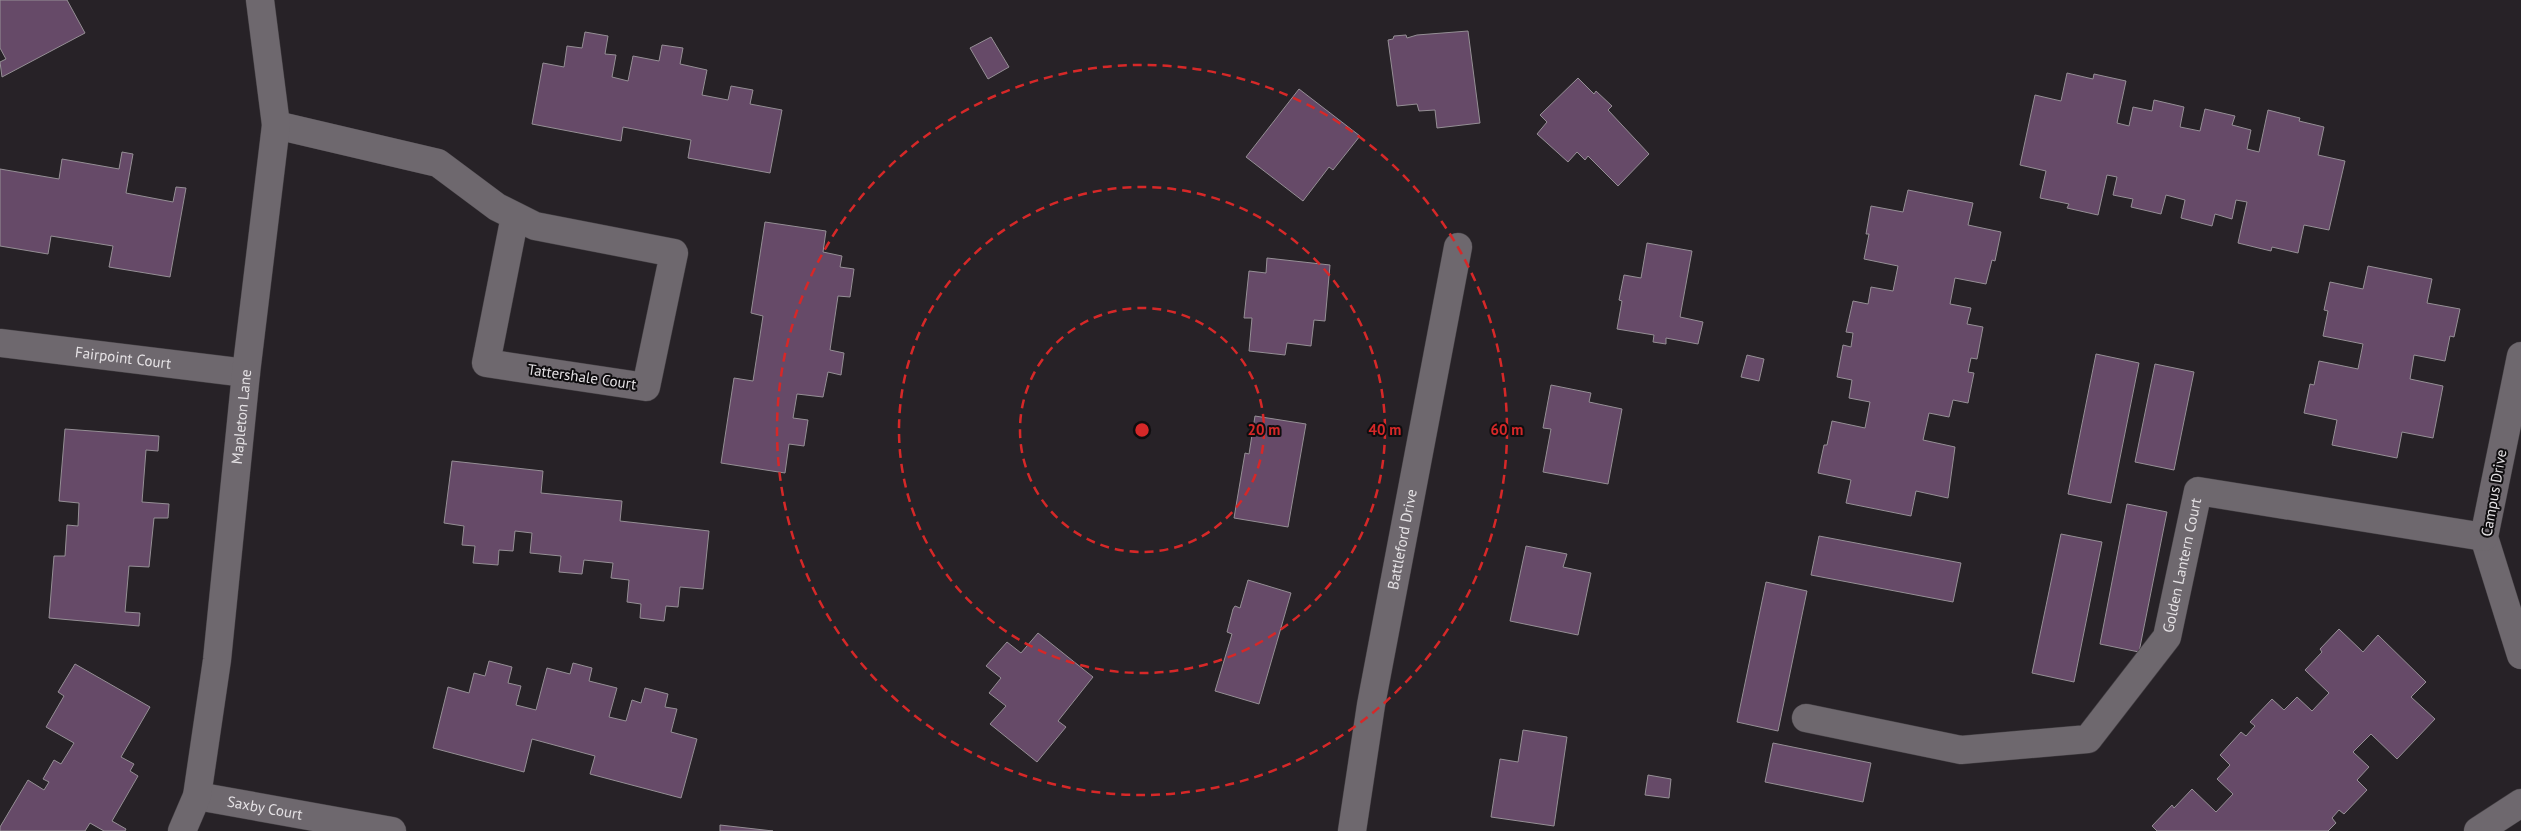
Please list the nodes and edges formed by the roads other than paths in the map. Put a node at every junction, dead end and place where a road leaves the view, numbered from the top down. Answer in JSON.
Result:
{"nodes":[{"id":1,"x":260,"y":0,"type":"edge"},
{"id":2,"x":276,"y":124,"type":"junction"},
{"id":3,"x":515,"y":216,"type":"junction"},
{"id":4,"x":1458,"y":247,"type":"dead end"},
{"id":5,"x":0,"y":343,"type":"edge"},
{"id":6,"x":2521,"y":356,"type":"edge"},
{"id":7,"x":246,"y":373,"type":"junction"},
{"id":8,"x":2484,"y":537,"type":"junction"},
{"id":9,"x":2521,"y":655,"type":"edge"},
{"id":10,"x":1806,"y":718,"type":"dead end"},
{"id":11,"x":196,"y":796,"type":"junction"},
{"id":12,"x":2521,"y":803,"type":"edge"},
{"id":13,"x":182,"y":831,"type":"edge"},
{"id":14,"x":392,"y":831,"type":"edge"},
{"id":15,"x":1352,"y":831,"type":"edge"},
{"id":16,"x":2478,"y":831,"type":"edge"}],
"edges":[{"from":1,"to":2,"type":"street","name":"Mapleton Lane"},
{"from":2,"to":3,"type":"street","name":"Tattershale Court"},
{"from":2,"to":7,"type":"street","name":"Mapleton Lane"},
{"from":3,"to":3,"type":"street","name":"Tattershale Court"},
{"from":4,"to":15,"type":"street","name":"Battleford Drive"},
{"from":5,"to":7,"type":"street","name":"Fairpoint Court"},
{"from":6,"to":8,"type":"street","name":"Campus Drive"},
{"from":7,"to":11,"type":"street","name":"Mapleton Lane"},
{"from":8,"to":9,"type":"street","name":"Campus Drive"},
{"from":8,"to":10,"type":"street","name":"Golden Lantern Court"},
{"from":11,"to":13,"type":"street","name":"Mapleton Lane"},
{"from":11,"to":14,"type":"street","name":"Saxby Court"},
{"from":12,"to":16,"type":"street"}]}
